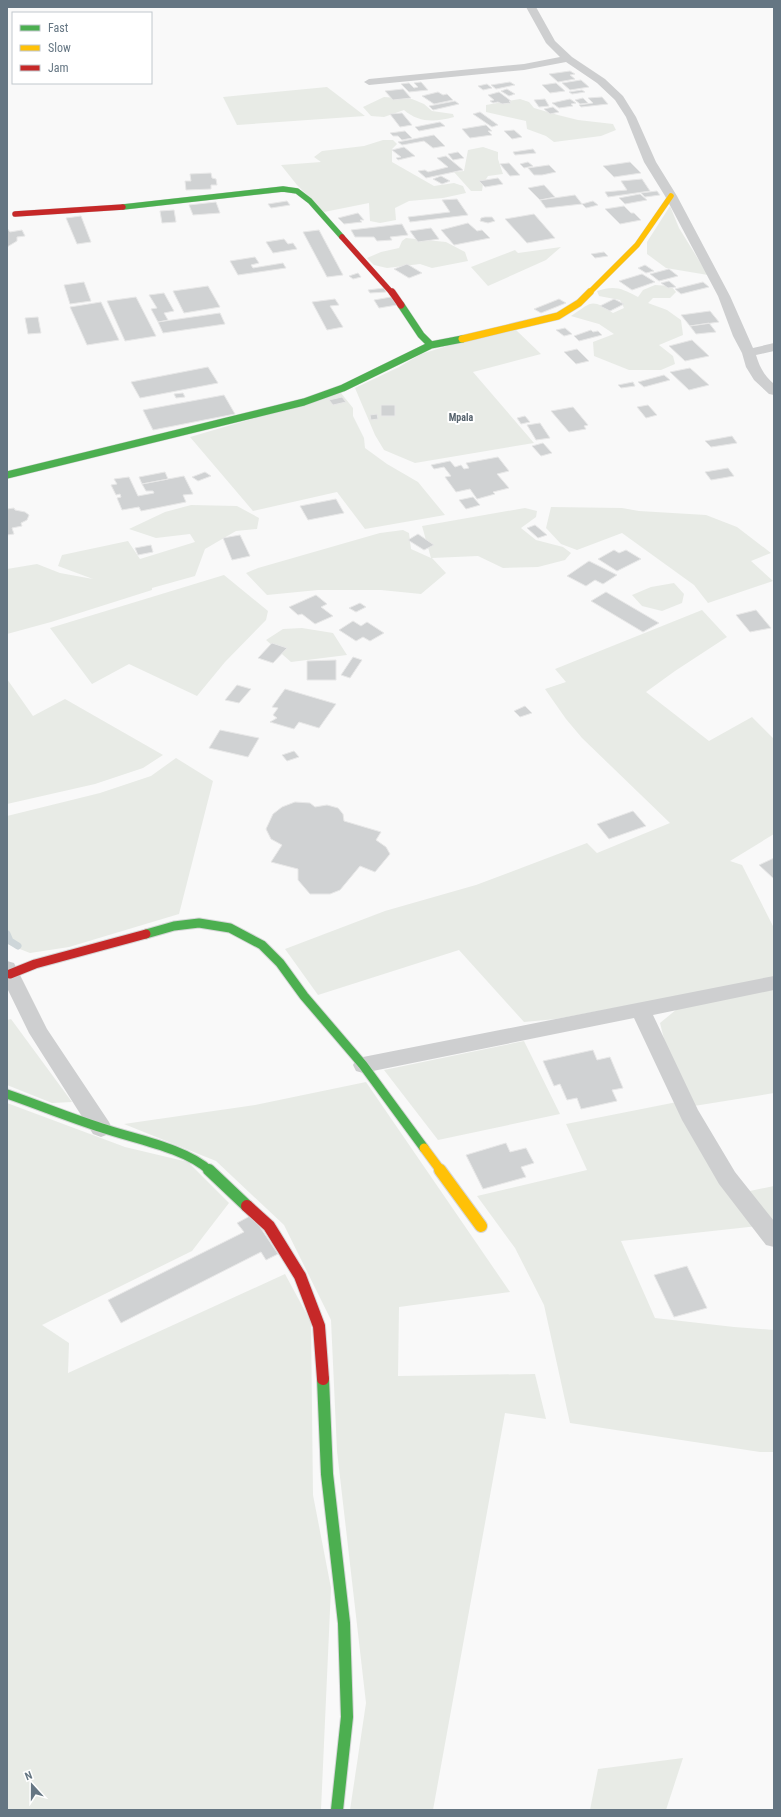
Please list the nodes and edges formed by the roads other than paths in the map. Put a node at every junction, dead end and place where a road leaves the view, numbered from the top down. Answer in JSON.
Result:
{"nodes":[{"id":1,"x":532,"y":7,"type":"edge"},
{"id":2,"x":568,"y":59,"type":"junction"},
{"id":3,"x":368,"y":82,"type":"dead end"},
{"id":4,"x":671,"y":196,"type":"junction"},
{"id":5,"x":15,"y":214,"type":"dead end"},
{"id":6,"x":431,"y":345,"type":"junction"},
{"id":7,"x":774,"y":347,"type":"edge"},
{"id":8,"x":749,"y":353,"type":"junction"},
{"id":9,"x":774,"y":391,"type":"edge"},
{"id":10,"x":7,"y":475,"type":"edge"},
{"id":11,"x":8,"y":971,"type":"edge"},
{"id":12,"x":774,"y":983,"type":"edge"},
{"id":13,"x":641,"y":1011,"type":"junction"},
{"id":14,"x":363,"y":1065,"type":"junction"},
{"id":15,"x":7,"y":1094,"type":"edge"},
{"id":16,"x":101,"y":1128,"type":"junction"},
{"id":17,"x":481,"y":1226,"type":"dead end"},
{"id":18,"x":774,"y":1238,"type":"edge"},
{"id":19,"x":337,"y":1810,"type":"edge"}],
"edges":[{"from":1,"to":2,"type":"street"},
{"from":2,"to":3,"type":"street"},
{"from":2,"to":4,"type":"street"},
{"from":4,"to":6,"type":"street"},
{"from":4,"to":8,"type":"street"},
{"from":5,"to":6,"type":"street"},
{"from":6,"to":10,"type":"street"},
{"from":7,"to":8,"type":"street"},
{"from":8,"to":9,"type":"street"},
{"from":11,"to":14,"type":"street"},
{"from":11,"to":16,"type":"street"},
{"from":12,"to":13,"type":"street"},
{"from":13,"to":14,"type":"street"},
{"from":13,"to":18,"type":"street"},
{"from":14,"to":17,"type":"street"},
{"from":15,"to":16,"type":"street"},
{"from":16,"to":19,"type":"street"}]}
